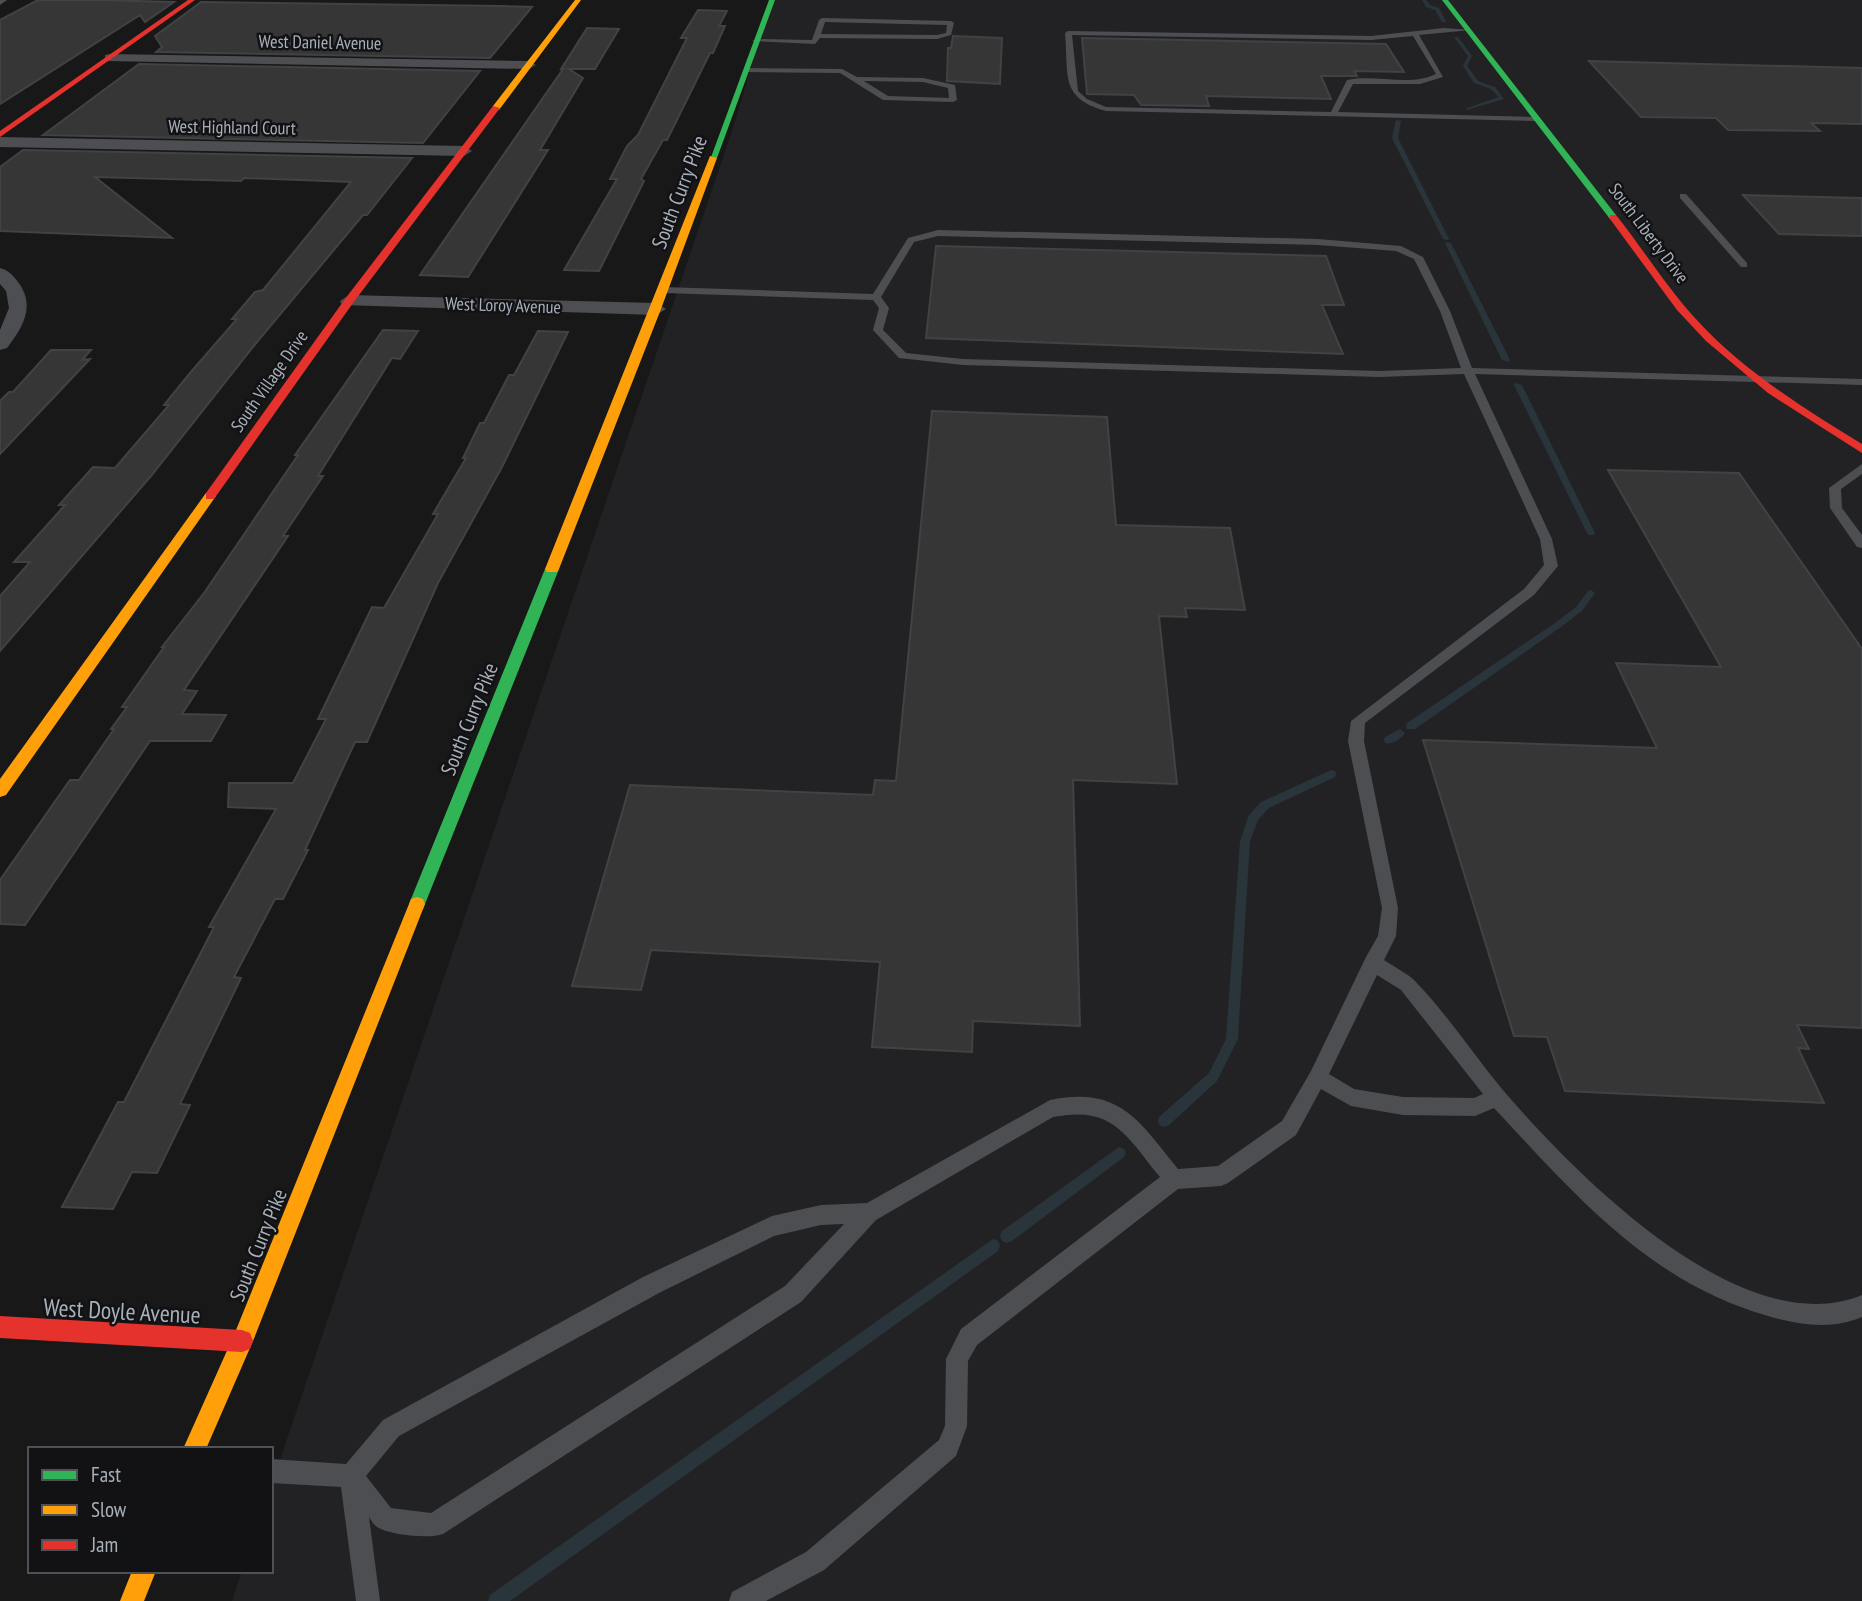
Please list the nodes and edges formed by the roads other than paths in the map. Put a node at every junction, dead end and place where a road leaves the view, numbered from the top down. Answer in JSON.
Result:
{"nodes":[{"id":1,"x":192,"y":0,"type":"edge"},
{"id":2,"x":578,"y":0,"type":"edge"},
{"id":3,"x":772,"y":0,"type":"edge"},
{"id":4,"x":1445,"y":0,"type":"edge"},
{"id":5,"x":1468,"y":30,"type":"junction"},
{"id":6,"x":1414,"y":32,"type":"junction"},
{"id":7,"x":817,"y":36,"type":"junction"},
{"id":8,"x":756,"y":41,"type":"junction"},
{"id":9,"x":110,"y":58,"type":"junction"},
{"id":10,"x":529,"y":65,"type":"junction"},
{"id":11,"x":747,"y":70,"type":"junction"},
{"id":12,"x":1440,"y":75,"type":"joint"},
{"id":13,"x":856,"y":79,"type":"junction"},
{"id":14,"x":1334,"y":113,"type":"junction"},
{"id":15,"x":1536,"y":118,"type":"junction"},
{"id":16,"x":0,"y":135,"type":"edge"},
{"id":17,"x":0,"y":142,"type":"edge"},
{"id":18,"x":464,"y":151,"type":"junction"},
{"id":19,"x":1683,"y":196,"type":"dead end"},
{"id":20,"x":1744,"y":265,"type":"dead end"},
{"id":21,"x":9,"y":278,"type":"edge"},
{"id":22,"x":663,"y":290,"type":"junction"},
{"id":23,"x":876,"y":297,"type":"junction"},
{"id":24,"x":349,"y":301,"type":"junction"},
{"id":25,"x":656,"y":309,"type":"junction"},
{"id":26,"x":0,"y":344,"type":"edge"},
{"id":27,"x":1468,"y":371,"type":"junction"},
{"id":28,"x":1752,"y":377,"type":"junction"},
{"id":29,"x":1862,"y":382,"type":"edge"},
{"id":30,"x":1862,"y":449,"type":"edge"},
{"id":31,"x":1862,"y":468,"type":"edge"},
{"id":32,"x":1862,"y":544,"type":"edge"},
{"id":33,"x":0,"y":791,"type":"edge"},
{"id":34,"x":1373,"y":962,"type":"junction"},
{"id":35,"x":1318,"y":1077,"type":"junction"},
{"id":36,"x":1497,"y":1097,"type":"junction"},
{"id":37,"x":1174,"y":1179,"type":"junction"},
{"id":38,"x":869,"y":1213,"type":"junction"},
{"id":39,"x":1862,"y":1306,"type":"edge"},
{"id":40,"x":0,"y":1327,"type":"edge"},
{"id":41,"x":242,"y":1340,"type":"junction"},
{"id":42,"x":195,"y":1447,"type":"edge"},
{"id":43,"x":273,"y":1471,"type":"edge"},
{"id":44,"x":351,"y":1476,"type":"junction"},
{"id":45,"x":143,"y":1573,"type":"edge"},
{"id":46,"x":132,"y":1601,"type":"edge"},
{"id":47,"x":368,"y":1601,"type":"edge"},
{"id":48,"x":741,"y":1601,"type":"edge"}],
"edges":[{"from":1,"to":9,"type":"street"},
{"from":2,"to":10,"type":"street","name":"South Village Drive"},
{"from":3,"to":8,"type":"street","name":"South Curry Pike"},
{"from":4,"to":5,"type":"street","name":"South Liberty Drive"},
{"from":5,"to":6,"type":"lane"},
{"from":5,"to":15,"type":"street","name":"South Liberty Drive"},
{"from":6,"to":12,"type":"lane"},
{"from":6,"to":14,"type":"lane"},
{"from":7,"to":7,"type":"lane"},
{"from":7,"to":8,"type":"lane"},
{"from":8,"to":11,"type":"street","name":"South Curry Pike"},
{"from":9,"to":10,"type":"street","name":"West Daniel Avenue"},
{"from":9,"to":16,"type":"street"},
{"from":10,"to":18,"type":"street","name":"South Village Drive"},
{"from":11,"to":13,"type":"lane"},
{"from":11,"to":22,"type":"street","name":"South Curry Pike"},
{"from":12,"to":14,"type":"lane"},
{"from":13,"to":13,"type":"lane"},
{"from":14,"to":15,"type":"lane"},
{"from":15,"to":28,"type":"street","name":"South Liberty Drive"},
{"from":17,"to":18,"type":"street","name":"West Highland Court"},
{"from":18,"to":24,"type":"street","name":"South Village Drive"},
{"from":19,"to":20,"type":"lane"},
{"from":21,"to":26,"type":"street"},
{"from":22,"to":23,"type":"lane"},
{"from":22,"to":25,"type":"street","name":"South Curry Pike"},
{"from":23,"to":27,"type":"lane"},
{"from":23,"to":27,"type":"lane"},
{"from":24,"to":25,"type":"street","name":"West Loroy Avenue"},
{"from":24,"to":33,"type":"street","name":"South Village Drive"},
{"from":25,"to":41,"type":"street","name":"South Curry Pike"},
{"from":27,"to":28,"type":"lane"},
{"from":27,"to":34,"type":"lane"},
{"from":28,"to":29,"type":"lane"},
{"from":28,"to":30,"type":"street","name":"South Liberty Drive"},
{"from":31,"to":32,"type":"lane"},
{"from":34,"to":35,"type":"lane"},
{"from":34,"to":36,"type":"lane"},
{"from":35,"to":36,"type":"lane"},
{"from":35,"to":37,"type":"lane"},
{"from":36,"to":39,"type":"lane"},
{"from":37,"to":38,"type":"lane"},
{"from":37,"to":48,"type":"lane"},
{"from":38,"to":44,"type":"lane"},
{"from":38,"to":44,"type":"lane"},
{"from":40,"to":41,"type":"street","name":"West Doyle Avenue"},
{"from":41,"to":42,"type":"street","name":"South Curry Pike"},
{"from":43,"to":44,"type":"lane"},
{"from":44,"to":47,"type":"lane"},
{"from":45,"to":46,"type":"street"}]}
